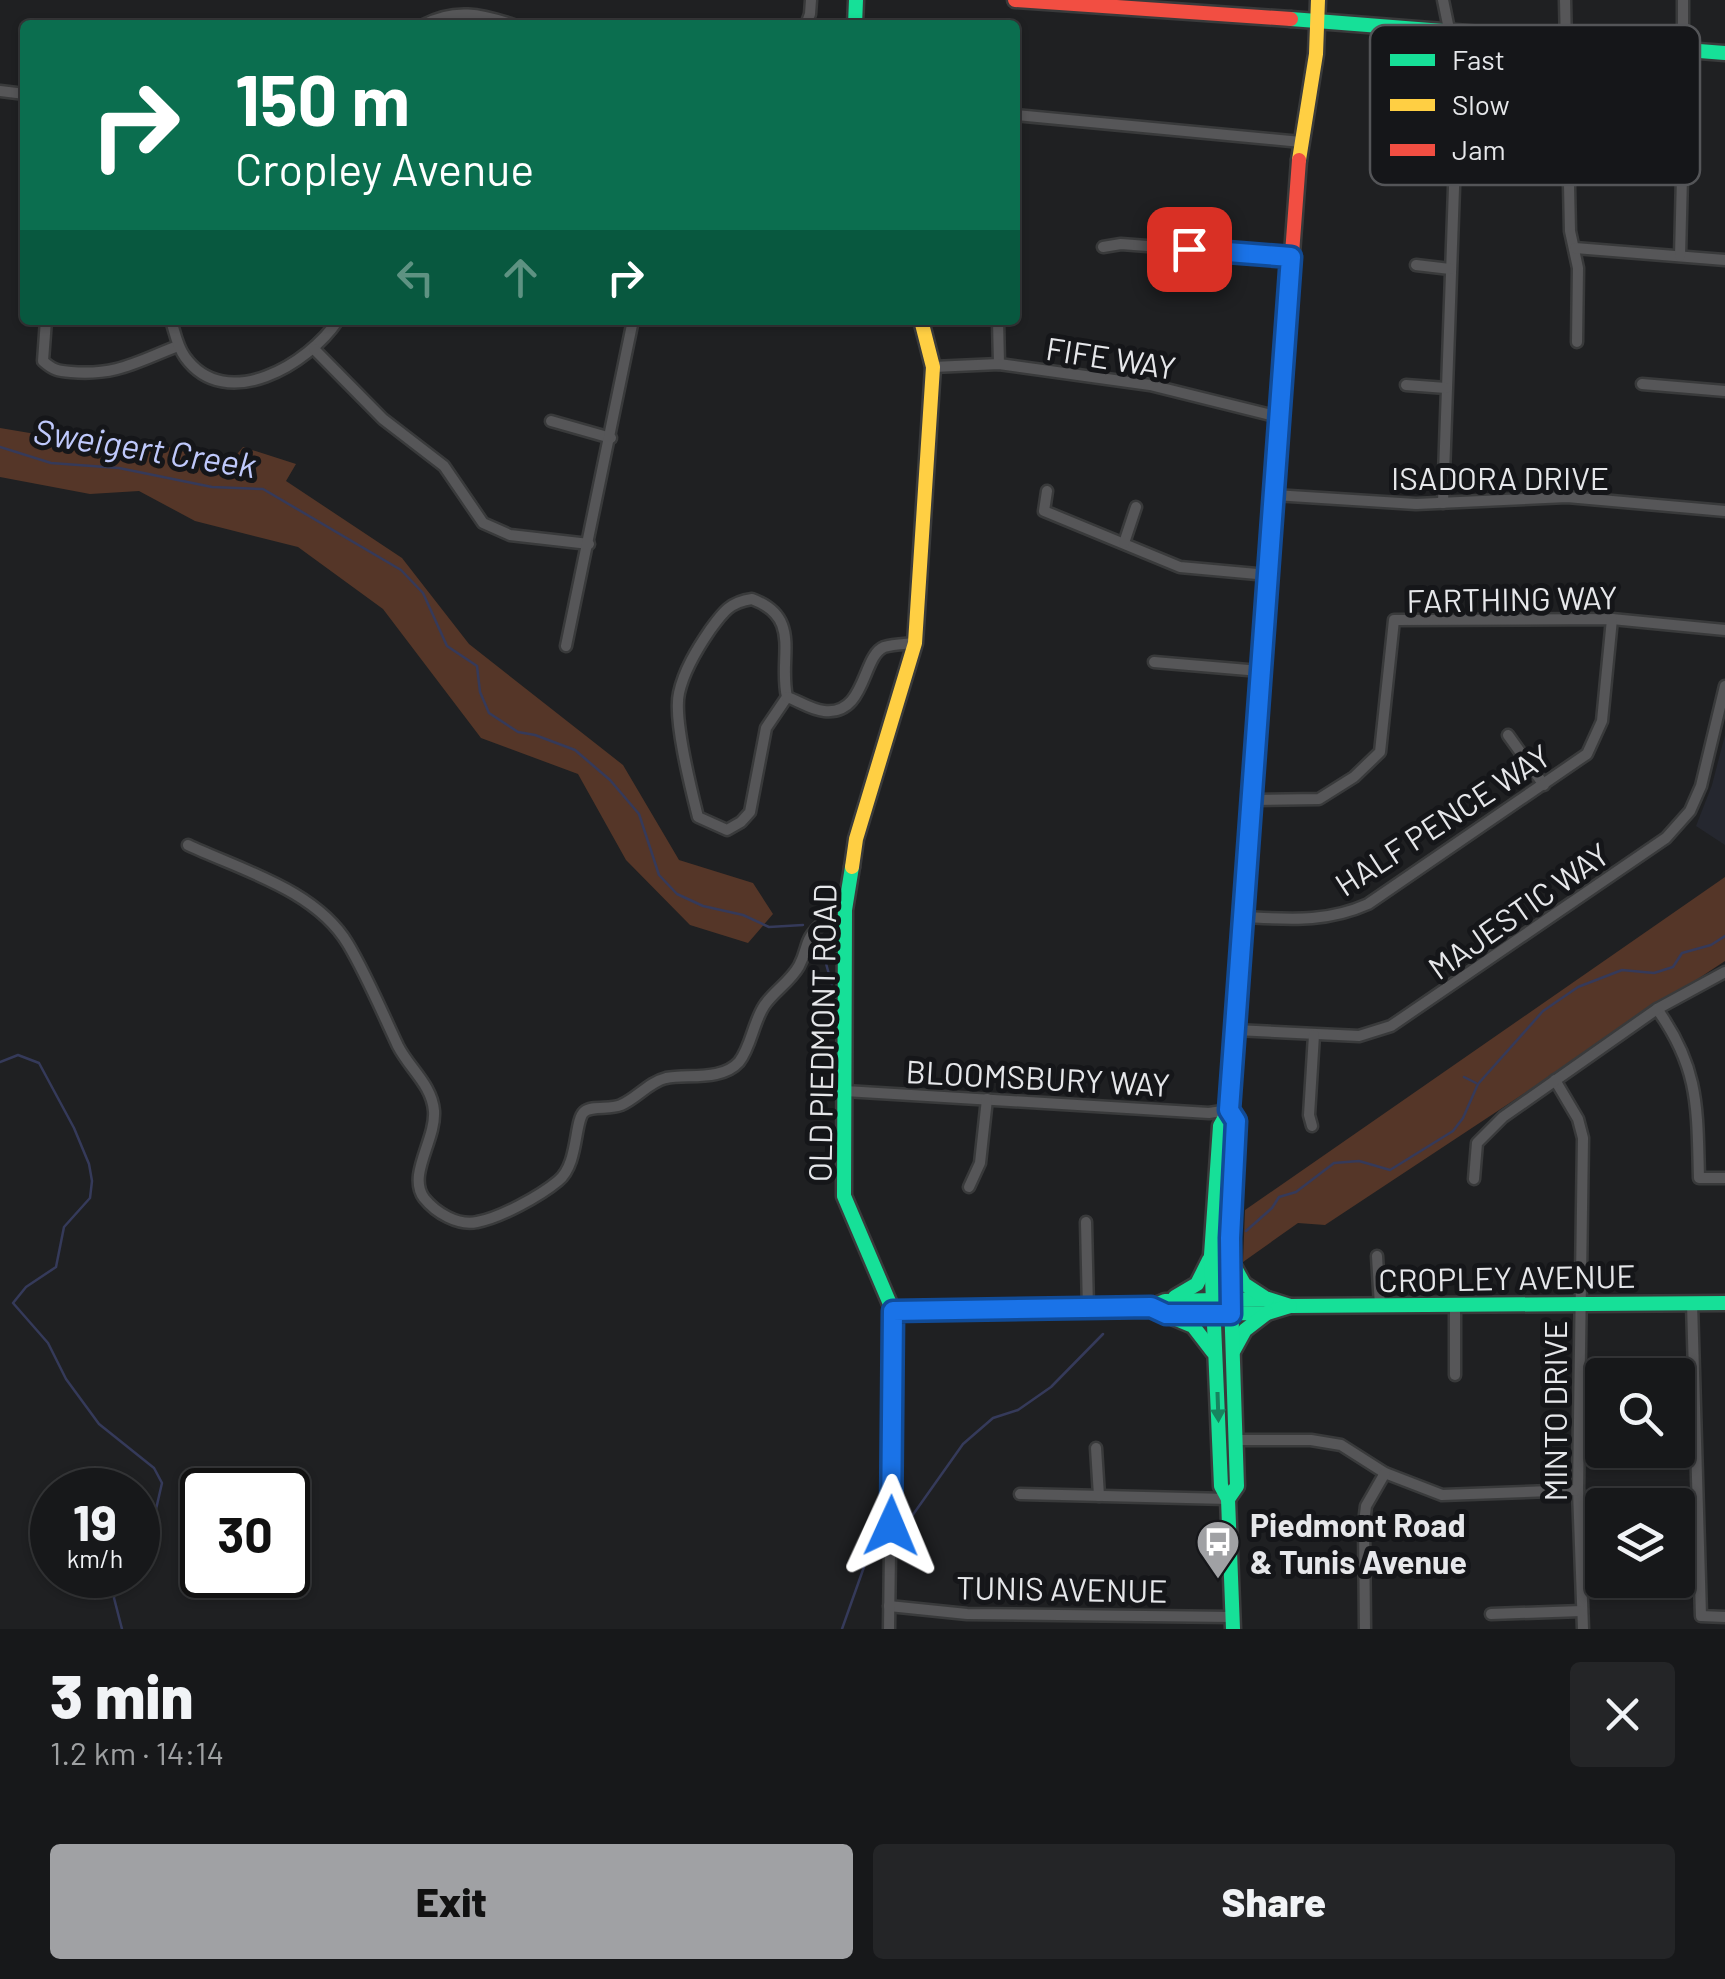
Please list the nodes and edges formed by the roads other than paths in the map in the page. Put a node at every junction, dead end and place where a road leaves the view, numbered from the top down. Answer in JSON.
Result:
{"nodes":[{"id":1,"x":1015,"y":0,"type":"edge"},
{"id":2,"x":1318,"y":0,"type":"edge"},
{"id":3,"x":1443,"y":0,"type":"edge"},
{"id":4,"x":1565,"y":0,"type":"edge"},
{"id":5,"x":1051,"y":1,"type":"edge"},
{"id":6,"x":1156,"y":5,"type":"edge"},
{"id":7,"x":439,"y":20,"type":"edge"},
{"id":8,"x":495,"y":20,"type":"edge"},
{"id":9,"x":1318,"y":22,"type":"junction"},
{"id":10,"x":1374,"y":25,"type":"edge"},
{"id":11,"x":1447,"y":25,"type":"edge"},
{"id":12,"x":1566,"y":25,"type":"edge"},
{"id":13,"x":1700,"y":51,"type":"edge"},
{"id":14,"x":1725,"y":53,"type":"edge"},
{"id":15,"x":1020,"y":115,"type":"edge"},
{"id":16,"x":1301,"y":142,"type":"junction"},
{"id":17,"x":1453,"y":185,"type":"edge"},
{"id":18,"x":1569,"y":185,"type":"edge"},
{"id":19,"x":1682,"y":185,"type":"edge"},
{"id":20,"x":1103,"y":247,"type":"dead end"},
{"id":21,"x":1574,"y":248,"type":"junction"},
{"id":22,"x":1680,"y":256,"type":"junction"},
{"id":23,"x":1291,"y":257,"type":"junction"},
{"id":24,"x":1725,"y":260,"type":"edge"},
{"id":25,"x":1416,"y":265,"type":"dead end"},
{"id":26,"x":1450,"y":269,"type":"junction"},
{"id":27,"x":46,"y":325,"type":"edge"},
{"id":28,"x":172,"y":325,"type":"edge"},
{"id":29,"x":334,"y":325,"type":"edge"},
{"id":30,"x":631,"y":325,"type":"edge"},
{"id":31,"x":922,"y":325,"type":"edge"},
{"id":32,"x":998,"y":325,"type":"edge"},
{"id":33,"x":1577,"y":342,"type":"dead end"},
{"id":34,"x":178,"y":346,"type":"junction"},
{"id":35,"x":314,"y":349,"type":"junction"},
{"id":36,"x":1000,"y":364,"type":"junction"},
{"id":37,"x":933,"y":367,"type":"junction"},
{"id":38,"x":1642,"y":384,"type":"dead end"},
{"id":39,"x":1406,"y":385,"type":"dead end"},
{"id":40,"x":1446,"y":388,"type":"junction"},
{"id":41,"x":1725,"y":391,"type":"edge"},
{"id":42,"x":1279,"y":418,"type":"junction"},
{"id":43,"x":551,"y":421,"type":"dead end"},
{"id":44,"x":611,"y":438,"type":"junction"},
{"id":45,"x":1047,"y":491,"type":"dead end"},
{"id":46,"x":1274,"y":495,"type":"junction"},
{"id":47,"x":1443,"y":503,"type":"junction"},
{"id":48,"x":1136,"y":507,"type":"dead end"},
{"id":49,"x":1725,"y":511,"type":"edge"},
{"id":50,"x":1124,"y":543,"type":"junction"},
{"id":51,"x":589,"y":544,"type":"junction"},
{"id":52,"x":1268,"y":575,"type":"junction"},
{"id":53,"x":1612,"y":619,"type":"junction"},
{"id":54,"x":1725,"y":630,"type":"edge"},
{"id":55,"x":915,"y":643,"type":"junction"},
{"id":56,"x":566,"y":646,"type":"dead end"},
{"id":57,"x":1154,"y":662,"type":"dead end"},
{"id":58,"x":1260,"y":671,"type":"junction"},
{"id":59,"x":1725,"y":686,"type":"edge"},
{"id":60,"x":787,"y":697,"type":"junction"},
{"id":61,"x":1508,"y":735,"type":"dead end"},
{"id":62,"x":1544,"y":786,"type":"junction"},
{"id":63,"x":1252,"y":800,"type":"junction"},
{"id":64,"x":188,"y":845,"type":"dead end"},
{"id":65,"x":1243,"y":917,"type":"junction"},
{"id":66,"x":846,"y":922,"type":"junction"},
{"id":67,"x":1725,"y":972,"type":"edge"},
{"id":68,"x":1658,"y":1009,"type":"junction"},
{"id":69,"x":1236,"y":1030,"type":"junction"},
{"id":70,"x":1314,"y":1036,"type":"junction"},
{"id":71,"x":1555,"y":1080,"type":"junction"},
{"id":72,"x":845,"y":1091,"type":"junction"},
{"id":73,"x":987,"y":1099,"type":"junction"},
{"id":74,"x":1229,"y":1110,"type":"junction"},
{"id":75,"x":1312,"y":1126,"type":"dead end"},
{"id":76,"x":1725,"y":1178,"type":"edge"},
{"id":77,"x":1474,"y":1179,"type":"dead end"},
{"id":78,"x":968,"y":1187,"type":"dead end"},
{"id":79,"x":1086,"y":1222,"type":"dead end"},
{"id":80,"x":1211,"y":1255,"type":"junction"},
{"id":81,"x":1377,"y":1256,"type":"dead end"},
{"id":82,"x":1230,"y":1257,"type":"junction"},
{"id":83,"x":1692,"y":1303,"type":"junction"},
{"id":84,"x":1725,"y":1303,"type":"edge"},
{"id":85,"x":1580,"y":1304,"type":"junction"},
{"id":86,"x":1267,"y":1306,"type":"junction"},
{"id":87,"x":1380,"y":1306,"type":"junction"},
{"id":88,"x":1455,"y":1306,"type":"junction"},
{"id":89,"x":1161,"y":1307,"type":"junction"},
{"id":90,"x":1214,"y":1307,"type":"junction"},
{"id":91,"x":1231,"y":1307,"type":"junction"},
{"id":92,"x":1088,"y":1310,"type":"junction"},
{"id":93,"x":893,"y":1311,"type":"junction"},
{"id":94,"x":1232,"y":1355,"type":"junction"},
{"id":95,"x":1216,"y":1359,"type":"junction"},
{"id":96,"x":1455,"y":1375,"type":"dead end"},
{"id":97,"x":1237,"y":1440,"type":"junction"},
{"id":98,"x":1096,"y":1448,"type":"dead end"},
{"id":99,"x":1385,"y":1473,"type":"junction"},
{"id":100,"x":1578,"y":1490,"type":"junction"},
{"id":101,"x":1020,"y":1494,"type":"dead end"},
{"id":102,"x":1099,"y":1496,"type":"junction"},
{"id":103,"x":1228,"y":1499,"type":"junction"},
{"id":104,"x":889,"y":1606,"type":"junction"},
{"id":105,"x":1582,"y":1611,"type":"junction"},
{"id":106,"x":1491,"y":1614,"type":"dead end"},
{"id":107,"x":1725,"y":1617,"type":"edge"},
{"id":108,"x":1233,"y":1623,"type":"edge"},
{"id":109,"x":889,"y":1629,"type":"edge"},
{"id":110,"x":1365,"y":1629,"type":"edge"},
{"id":111,"x":1582,"y":1629,"type":"edge"}],
"edges":[{"from":1,"to":5,"type":"main road"},
{"from":2,"to":9,"type":"main road"},
{"from":3,"to":11,"type":"street"},
{"from":4,"to":12,"type":"street"},
{"from":5,"to":6,"type":"main road"},
{"from":6,"to":9,"type":"main road"},
{"from":7,"to":8,"type":"street"},
{"from":9,"to":10,"type":"main road"},
{"from":9,"to":16,"type":"main road"},
{"from":13,"to":14,"type":"main road"},
{"from":15,"to":16,"type":"street"},
{"from":16,"to":23,"type":"main road"},
{"from":17,"to":26,"type":"street"},
{"from":18,"to":21,"type":"street"},
{"from":19,"to":22,"type":"street"},
{"from":20,"to":23,"type":"street"},
{"from":21,"to":22,"type":"street"},
{"from":21,"to":33,"type":"street"},
{"from":22,"to":24,"type":"street"},
{"from":23,"to":42,"type":"main road"},
{"from":25,"to":26,"type":"street"},
{"from":26,"to":40,"type":"street"},
{"from":27,"to":34,"type":"street"},
{"from":28,"to":34,"type":"street"},
{"from":29,"to":35,"type":"street"},
{"from":30,"to":44,"type":"street"},
{"from":31,"to":37,"type":"main road","name":"OLD PIEDMONT ROAD"},
{"from":32,"to":36,"type":"street"},
{"from":34,"to":35,"type":"street"},
{"from":35,"to":51,"type":"street"},
{"from":36,"to":37,"type":"street","name":"FIFE WAY"},
{"from":36,"to":42,"type":"street","name":"FIFE WAY"},
{"from":37,"to":55,"type":"main road","name":"OLD PIEDMONT ROAD"},
{"from":38,"to":41,"type":"street"},
{"from":39,"to":40,"type":"street"},
{"from":40,"to":47,"type":"street"},
{"from":42,"to":46,"type":"main road"},
{"from":43,"to":44,"type":"street"},
{"from":44,"to":51,"type":"street"},
{"from":45,"to":50,"type":"street"},
{"from":46,"to":47,"type":"street","name":"ISADORA DRIVE"},
{"from":46,"to":52,"type":"main road"},
{"from":47,"to":49,"type":"street","name":"ISADORA DRIVE"},
{"from":48,"to":50,"type":"street"},
{"from":50,"to":52,"type":"street"},
{"from":51,"to":56,"type":"street"},
{"from":52,"to":58,"type":"main road"},
{"from":53,"to":54,"type":"street","name":"FARTHING WAY"},
{"from":53,"to":62,"type":"street","name":"HALF PENCE WAY"},
{"from":53,"to":63,"type":"street","name":"FARTHING WAY"},
{"from":55,"to":60,"type":"street"},
{"from":55,"to":66,"type":"main road","name":"OLD PIEDMONT ROAD"},
{"from":57,"to":58,"type":"street"},
{"from":58,"to":63,"type":"main road"},
{"from":59,"to":70,"type":"street","name":"MAJESTIC WAY"},
{"from":60,"to":60,"type":"street"},
{"from":61,"to":62,"type":"street"},
{"from":62,"to":65,"type":"street","name":"HALF PENCE WAY"},
{"from":63,"to":65,"type":"main road"},
{"from":64,"to":66,"type":"street"},
{"from":65,"to":69,"type":"main road"},
{"from":66,"to":72,"type":"main road","name":"OLD PIEDMONT ROAD"},
{"from":67,"to":68,"type":"street"},
{"from":68,"to":71,"type":"street"},
{"from":68,"to":76,"type":"street"},
{"from":69,"to":70,"type":"street","name":"MAJESTIC WAY"},
{"from":69,"to":74,"type":"main road"},
{"from":70,"to":75,"type":"street"},
{"from":71,"to":77,"type":"street"},
{"from":71,"to":85,"type":"street","name":"MINTO DRIVE"},
{"from":72,"to":73,"type":"street","name":"BLOOMSBURY WAY"},
{"from":72,"to":93,"type":"main road","name":"OLD PIEDMONT ROAD"},
{"from":73,"to":74,"type":"street","name":"BLOOMSBURY WAY"},
{"from":73,"to":78,"type":"street"},
{"from":74,"to":80,"type":"main road"},
{"from":74,"to":82,"type":"main road"},
{"from":79,"to":92,"type":"street"},
{"from":80,"to":89,"type":"main road"},
{"from":80,"to":90,"type":"main road"},
{"from":81,"to":87,"type":"street"},
{"from":82,"to":86,"type":"main road"},
{"from":82,"to":91,"type":"main road"},
{"from":83,"to":84,"type":"main road","name":"CROPLEY AVENUE"},
{"from":83,"to":85,"type":"main road","name":"CROPLEY AVENUE"},
{"from":83,"to":107,"type":"street"},
{"from":85,"to":88,"type":"main road","name":"CROPLEY AVENUE"},
{"from":85,"to":100,"type":"street","name":"MINTO DRIVE"},
{"from":86,"to":87,"type":"main road","name":"CROPLEY AVENUE"},
{"from":86,"to":91,"type":"main road","name":"CROPLEY AVENUE"},
{"from":86,"to":94,"type":"main road"},
{"from":87,"to":88,"type":"main road","name":"CROPLEY AVENUE"},
{"from":88,"to":96,"type":"street"},
{"from":89,"to":90,"type":"main road","name":"CROPLEY AVENUE"},
{"from":89,"to":92,"type":"main road","name":"CROPLEY AVENUE"},
{"from":89,"to":95,"type":"main road"},
{"from":90,"to":91,"type":"main road","name":"CROPLEY AVENUE"},
{"from":90,"to":95,"type":"main road"},
{"from":91,"to":94,"type":"main road"},
{"from":92,"to":93,"type":"main road","name":"CROPLEY AVENUE"},
{"from":93,"to":104,"type":"street","name":"OLD PIEDMONT ROAD"},
{"from":94,"to":97,"type":"main road"},
{"from":95,"to":103,"type":"main road","one_way":true},
{"from":97,"to":99,"type":"street"},
{"from":97,"to":103,"type":"main road"},
{"from":98,"to":102,"type":"street"},
{"from":99,"to":100,"type":"street"},
{"from":99,"to":110,"type":"street"},
{"from":100,"to":105,"type":"street","name":"MINTO DRIVE"},
{"from":101,"to":102,"type":"street"},
{"from":102,"to":103,"type":"street"},
{"from":103,"to":108,"type":"main road"},
{"from":104,"to":108,"type":"street","name":"TUNIS AVENUE"},
{"from":104,"to":109,"type":"street","name":"OLD PIEDMONT ROAD"},
{"from":105,"to":106,"type":"street"},
{"from":105,"to":111,"type":"street","name":"MINTO DRIVE"}]}
